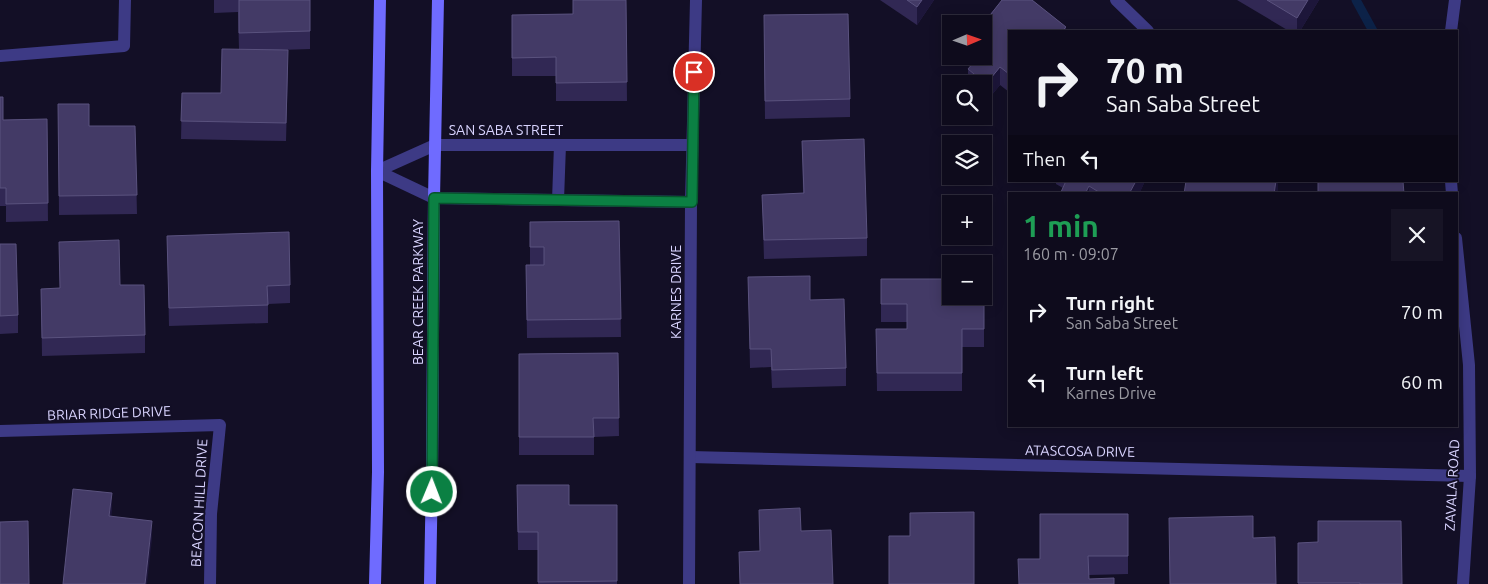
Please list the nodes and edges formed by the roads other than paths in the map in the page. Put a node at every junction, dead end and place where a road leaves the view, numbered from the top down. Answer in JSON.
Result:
{"nodes":[{"id":1,"x":125,"y":0,"type":"edge"},
{"id":2,"x":380,"y":0,"type":"edge"},
{"id":3,"x":438,"y":0,"type":"edge"},
{"id":4,"x":696,"y":0,"type":"edge"},
{"id":5,"x":1116,"y":0,"type":"edge"},
{"id":6,"x":1455,"y":0,"type":"edge"},
{"id":7,"x":1147,"y":30,"type":"edge"},
{"id":8,"x":1451,"y":30,"type":"edge"},
{"id":9,"x":0,"y":56,"type":"edge"},
{"id":10,"x":435,"y":145,"type":"junction"},
{"id":11,"x":560,"y":145,"type":"junction"},
{"id":12,"x":692,"y":145,"type":"junction"},
{"id":13,"x":376,"y":171,"type":"junction"},
{"id":14,"x":434,"y":198,"type":"junction"},
{"id":15,"x":558,"y":200,"type":"junction"},
{"id":16,"x":692,"y":202,"type":"junction"},
{"id":17,"x":1458,"y":258,"type":"edge"},
{"id":18,"x":220,"y":425,"type":"joint"},
{"id":19,"x":0,"y":431,"type":"edge"},
{"id":20,"x":690,"y":457,"type":"junction"},
{"id":21,"x":1470,"y":476,"type":"junction"},
{"id":22,"x":210,"y":584,"type":"edge"},
{"id":23,"x":375,"y":584,"type":"edge"},
{"id":24,"x":430,"y":584,"type":"edge"},
{"id":25,"x":689,"y":584,"type":"edge"},
{"id":26,"x":1463,"y":584,"type":"edge"}],
"edges":[{"from":1,"to":9,"type":"street"},
{"from":2,"to":13,"type":"main road"},
{"from":3,"to":10,"type":"main road","name":"BEAR CREEK PARKWAY"},
{"from":4,"to":12,"type":"street","name":"KARNES DRIVE"},
{"from":5,"to":7,"type":"street"},
{"from":6,"to":8,"type":"street"},
{"from":10,"to":11,"type":"street","name":"SAN SABA STREET"},
{"from":10,"to":13,"type":"street","name":"SAN SABA STREET"},
{"from":10,"to":14,"type":"main road","name":"BEAR CREEK PARKWAY"},
{"from":11,"to":12,"type":"street","name":"SAN SABA STREET"},
{"from":11,"to":15,"type":"street"},
{"from":12,"to":16,"type":"street","name":"KARNES DRIVE"},
{"from":13,"to":14,"type":"street"},
{"from":13,"to":23,"type":"main road"},
{"from":14,"to":15,"type":"street"},
{"from":14,"to":24,"type":"main road","name":"BEAR CREEK PARKWAY"},
{"from":15,"to":16,"type":"street"},
{"from":16,"to":20,"type":"street","name":"KARNES DRIVE"},
{"from":17,"to":21,"type":"street","name":"ZAVALA ROAD"},
{"from":18,"to":19,"type":"street","name":"BRIAR RIDGE DRIVE"},
{"from":18,"to":22,"type":"street","name":"BEACON HILL DRIVE"},
{"from":20,"to":21,"type":"street","name":"ATASCOSA DRIVE"},
{"from":20,"to":25,"type":"street","name":"KARNES DRIVE"},
{"from":21,"to":26,"type":"street","name":"ZAVALA ROAD"}]}
